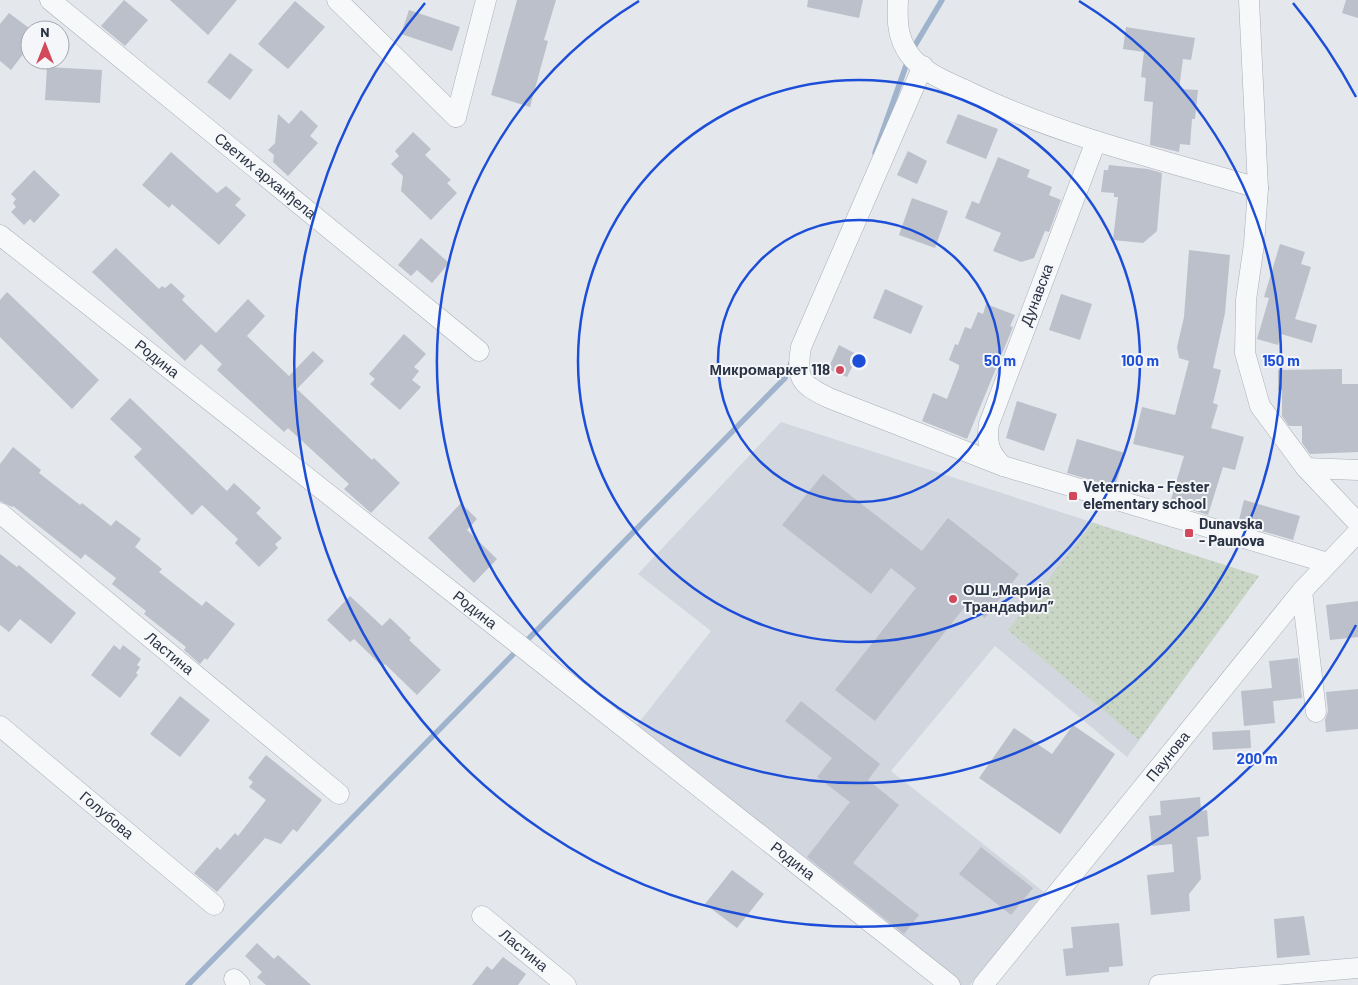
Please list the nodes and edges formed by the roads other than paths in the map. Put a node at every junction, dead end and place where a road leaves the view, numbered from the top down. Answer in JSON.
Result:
{"nodes":[{"id":1,"x":50,"y":0,"type":"edge"},
{"id":2,"x":337,"y":0,"type":"edge"},
{"id":3,"x":486,"y":0,"type":"edge"},
{"id":4,"x":898,"y":0,"type":"edge"},
{"id":5,"x":1249,"y":0,"type":"edge"},
{"id":6,"x":923,"y":66,"type":"junction"},
{"id":7,"x":1096,"y":141,"type":"junction"},
{"id":8,"x":1258,"y":188,"type":"junction"},
{"id":9,"x":0,"y":236,"type":"edge"},
{"id":10,"x":479,"y":351,"type":"dead end"},
{"id":11,"x":1003,"y":466,"type":"junction"},
{"id":12,"x":1306,"y":468,"type":"junction"},
{"id":13,"x":1358,"y":470,"type":"edge"},
{"id":14,"x":0,"y":513,"type":"edge"},
{"id":15,"x":1358,"y":523,"type":"edge"},
{"id":16,"x":1358,"y":532,"type":"edge"},
{"id":17,"x":1328,"y":563,"type":"junction"},
{"id":18,"x":1302,"y":591,"type":"junction"},
{"id":19,"x":1316,"y":712,"type":"dead end"},
{"id":20,"x":0,"y":726,"type":"edge"},
{"id":21,"x":339,"y":794,"type":"dead end"},
{"id":22,"x":214,"y":904,"type":"dead end"},
{"id":23,"x":482,"y":916,"type":"dead end"},
{"id":24,"x":1358,"y":968,"type":"edge"},
{"id":25,"x":566,"y":985,"type":"edge"},
{"id":26,"x":950,"y":985,"type":"edge"},
{"id":27,"x":983,"y":985,"type":"edge"},
{"id":28,"x":1159,"y":985,"type":"edge"}],
"edges":[{"from":1,"to":10,"type":"street","name":"Светих арханђела"},
{"from":2,"to":3,"type":"street"},
{"from":4,"to":6,"type":"street"},
{"from":5,"to":8,"type":"street"},
{"from":6,"to":7,"type":"street"},
{"from":6,"to":11,"type":"street"},
{"from":7,"to":8,"type":"street"},
{"from":7,"to":11,"type":"street","name":"Дунавска"},
{"from":8,"to":12,"type":"street"},
{"from":9,"to":26,"type":"street","name":"Родина"},
{"from":11,"to":17,"type":"street"},
{"from":12,"to":13,"type":"street"},
{"from":12,"to":15,"type":"street"},
{"from":14,"to":21,"type":"street","name":"Ластина"},
{"from":16,"to":17,"type":"street","name":"Паунова"},
{"from":17,"to":18,"type":"street","name":"Паунова"},
{"from":18,"to":19,"type":"street"},
{"from":18,"to":27,"type":"street","name":"Паунова"},
{"from":20,"to":22,"type":"street","name":"Голубова"},
{"from":23,"to":25,"type":"street","name":"Ластина"},
{"from":24,"to":28,"type":"street"}]}
